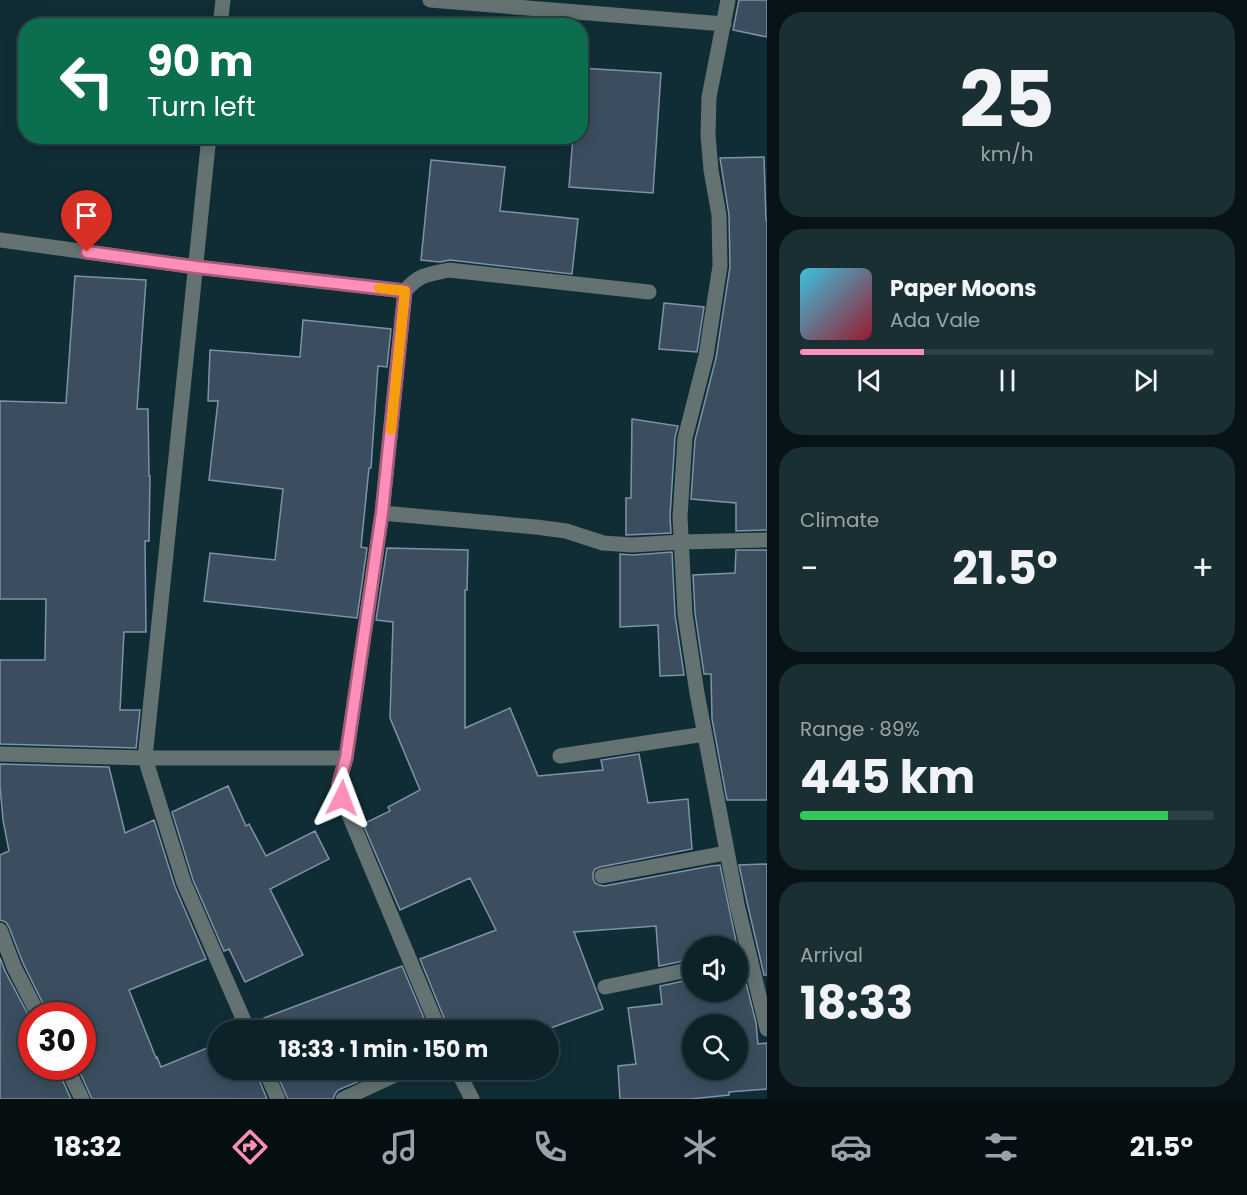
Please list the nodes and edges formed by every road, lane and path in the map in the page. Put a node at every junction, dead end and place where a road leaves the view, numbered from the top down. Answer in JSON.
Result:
{"nodes":[{"id":1,"x":223,"y":0,"type":"edge"},
{"id":2,"x":430,"y":0,"type":"edge"},
{"id":3,"x":728,"y":0,"type":"edge"},
{"id":4,"x":221,"y":18,"type":"edge"},
{"id":5,"x":724,"y":24,"type":"junction"},
{"id":6,"x":208,"y":144,"type":"edge"},
{"id":7,"x":0,"y":240,"type":"edge"},
{"id":8,"x":196,"y":267,"type":"junction"},
{"id":9,"x":405,"y":291,"type":"junction"},
{"id":10,"x":649,"y":292,"type":"dead end"},
{"id":11,"x":382,"y":513,"type":"junction"},
{"id":12,"x":767,"y":540,"type":"edge"},
{"id":13,"x":681,"y":542,"type":"junction"},
{"id":14,"x":705,"y":734,"type":"junction"},
{"id":15,"x":0,"y":754,"type":"edge"},
{"id":16,"x":560,"y":756,"type":"dead end"},
{"id":17,"x":145,"y":758,"type":"junction"},
{"id":18,"x":346,"y":758,"type":"junction"},
{"id":19,"x":726,"y":853,"type":"junction"},
{"id":20,"x":602,"y":876,"type":"dead end"},
{"id":21,"x":0,"y":930,"type":"edge"},
{"id":22,"x":740,"y":936,"type":"edge"},
{"id":23,"x":682,"y":971,"type":"edge"},
{"id":24,"x":748,"y":971,"type":"edge"},
{"id":25,"x":605,"y":987,"type":"dead end"},
{"id":26,"x":32,"y":1002,"type":"edge"},
{"id":27,"x":244,"y":1020,"type":"edge"},
{"id":28,"x":435,"y":1020,"type":"edge"},
{"id":29,"x":767,"y":1029,"type":"edge"},
{"id":30,"x":73,"y":1080,"type":"edge"},
{"id":31,"x":269,"y":1080,"type":"edge"},
{"id":32,"x":384,"y":1080,"type":"edge"},
{"id":33,"x":462,"y":1080,"type":"edge"},
{"id":34,"x":82,"y":1099,"type":"edge"},
{"id":35,"x":278,"y":1099,"type":"edge"},
{"id":36,"x":343,"y":1099,"type":"edge"},
{"id":37,"x":472,"y":1099,"type":"edge"}],
"edges":[{"from":1,"to":4,"type":"street"},
{"from":2,"to":5,"type":"street"},
{"from":3,"to":5,"type":"street"},
{"from":5,"to":13,"type":"street"},
{"from":6,"to":8,"type":"street"},
{"from":7,"to":8,"type":"street"},
{"from":8,"to":9,"type":"street"},
{"from":8,"to":17,"type":"street"},
{"from":9,"to":10,"type":"street"},
{"from":9,"to":11,"type":"street"},
{"from":11,"to":13,"type":"street"},
{"from":11,"to":18,"type":"street"},
{"from":12,"to":13,"type":"street"},
{"from":13,"to":14,"type":"street"},
{"from":14,"to":16,"type":"street"},
{"from":14,"to":19,"type":"street"},
{"from":15,"to":17,"type":"street"},
{"from":17,"to":18,"type":"street"},
{"from":17,"to":27,"type":"street"},
{"from":18,"to":28,"type":"street"},
{"from":19,"to":20,"type":"street"},
{"from":19,"to":22,"type":"street"},
{"from":21,"to":26,"type":"street"},
{"from":23,"to":25,"type":"street"},
{"from":24,"to":29,"type":"street"},
{"from":30,"to":34,"type":"street"},
{"from":31,"to":35,"type":"street"},
{"from":32,"to":36,"type":"street"},
{"from":33,"to":37,"type":"street"}]}
